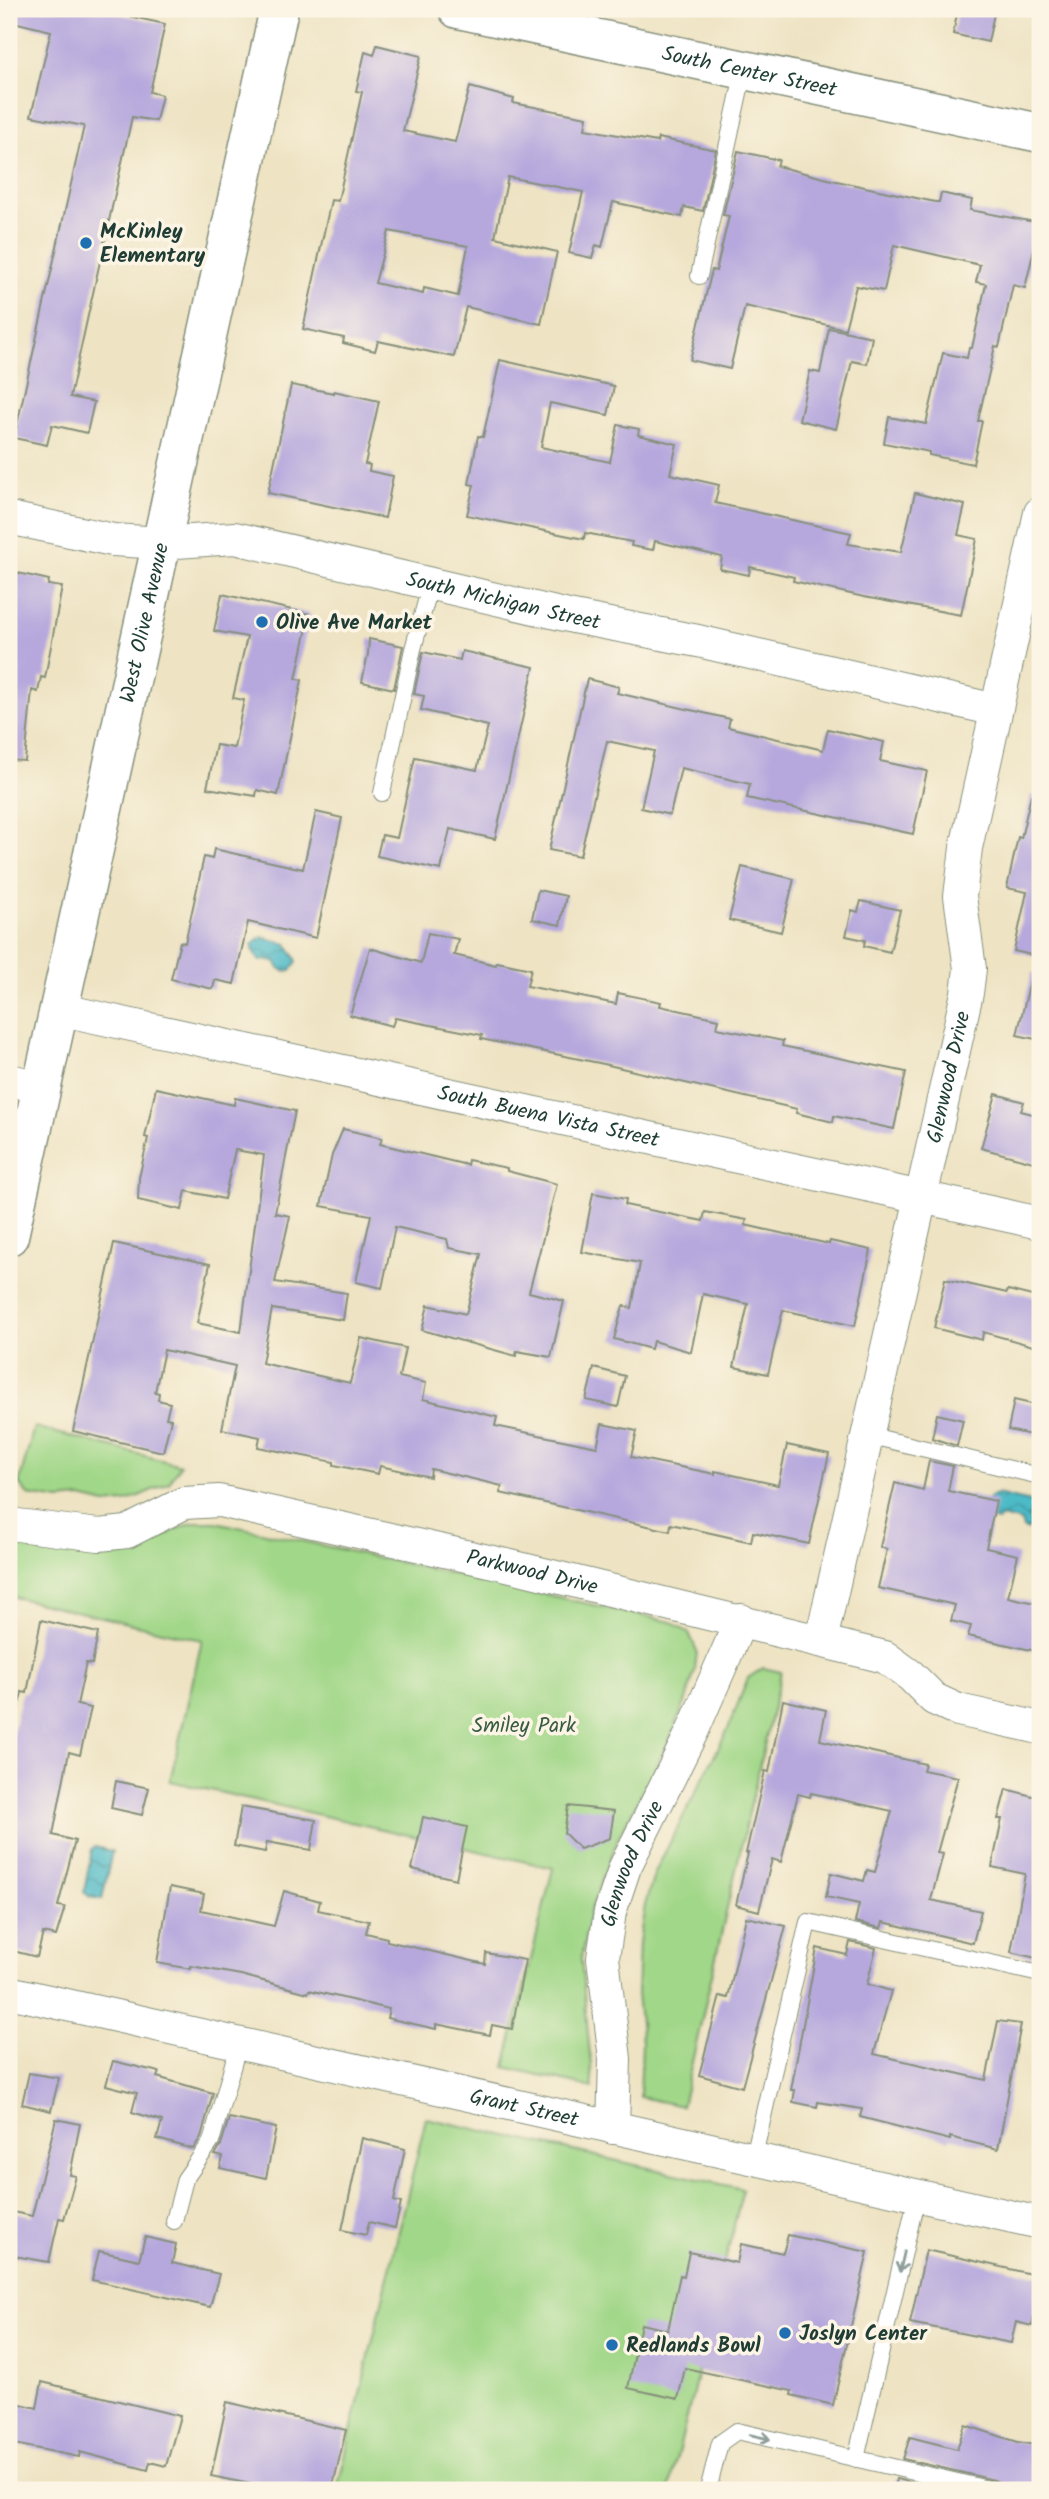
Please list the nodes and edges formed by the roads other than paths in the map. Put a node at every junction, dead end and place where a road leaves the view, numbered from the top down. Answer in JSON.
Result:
{"nodes":[{"id":1,"x":279,"y":9,"type":"edge"},
{"id":2,"x":458,"y":9,"type":"edge"},
{"id":3,"x":744,"y":70,"type":"junction"},
{"id":4,"x":1040,"y":133,"type":"edge"},
{"id":5,"x":699,"y":276,"type":"dead end"},
{"id":6,"x":1040,"y":513,"type":"edge"},
{"id":7,"x":9,"y":518,"type":"edge"},
{"id":8,"x":162,"y":543,"type":"junction"},
{"id":9,"x":431,"y":583,"type":"junction"},
{"id":10,"x":996,"y":710,"type":"junction"},
{"id":11,"x":382,"y":793,"type":"dead end"},
{"id":12,"x":58,"y":1009,"type":"junction"},
{"id":13,"x":25,"y":1083,"type":"edge"},
{"id":14,"x":920,"y":1198,"type":"junction"},
{"id":15,"x":1040,"y":1223,"type":"edge"},
{"id":16,"x":9,"y":1236,"type":"edge"},
{"id":17,"x":867,"y":1436,"type":"junction"},
{"id":18,"x":1040,"y":1476,"type":"edge"},
{"id":19,"x":9,"y":1524,"type":"edge"},
{"id":20,"x":741,"y":1620,"type":"junction"},
{"id":21,"x":821,"y":1642,"type":"junction"},
{"id":22,"x":1040,"y":1728,"type":"edge"},
{"id":23,"x":1040,"y":1974,"type":"edge"},
{"id":24,"x":9,"y":1992,"type":"edge"},
{"id":25,"x":239,"y":2043,"type":"junction"},
{"id":26,"x":613,"y":2128,"type":"junction"},
{"id":27,"x":753,"y":2160,"type":"junction"},
{"id":28,"x":917,"y":2196,"type":"junction"},
{"id":29,"x":174,"y":2221,"type":"dead end"},
{"id":30,"x":1040,"y":2223,"type":"edge"},
{"id":31,"x":856,"y":2459,"type":"junction"},
{"id":32,"x":708,"y":2490,"type":"edge"},
{"id":33,"x":992,"y":2490,"type":"edge"}],
"edges":[{"from":1,"to":8,"type":"street","name":"West Olive Avenue"},
{"from":2,"to":3,"type":"street","name":"South Center Street"},
{"from":3,"to":4,"type":"street","name":"South Center Street"},
{"from":3,"to":5,"type":"lane"},
{"from":6,"to":10,"type":"street","name":"Glenwood Drive"},
{"from":7,"to":8,"type":"street","name":"South Michigan Street"},
{"from":8,"to":9,"type":"street","name":"South Michigan Street"},
{"from":8,"to":12,"type":"street","name":"West Olive Avenue"},
{"from":9,"to":10,"type":"street","name":"South Michigan Street"},
{"from":9,"to":11,"type":"lane"},
{"from":10,"to":14,"type":"street","name":"Glenwood Drive"},
{"from":12,"to":13,"type":"street","name":"West Olive Avenue"},
{"from":12,"to":14,"type":"street","name":"South Buena Vista Street"},
{"from":13,"to":16,"type":"street","name":"West Olive Avenue"},
{"from":14,"to":15,"type":"street","name":"South Buena Vista Street"},
{"from":14,"to":17,"type":"street","name":"Glenwood Drive"},
{"from":17,"to":18,"type":"lane"},
{"from":17,"to":21,"type":"street","name":"Glenwood Drive"},
{"from":19,"to":20,"type":"street","name":"Parkwood Drive"},
{"from":20,"to":21,"type":"street","name":"Parkwood Drive"},
{"from":20,"to":26,"type":"street","name":"Glenwood Drive"},
{"from":21,"to":22,"type":"street","name":"Parkwood Drive"},
{"from":23,"to":27,"type":"lane"},
{"from":24,"to":25,"type":"street","name":"Grant Street"},
{"from":25,"to":26,"type":"street","name":"Grant Street"},
{"from":25,"to":29,"type":"lane"},
{"from":26,"to":27,"type":"street","name":"Grant Street"},
{"from":27,"to":28,"type":"street","name":"Grant Street"},
{"from":28,"to":30,"type":"street","name":"Grant Street"},
{"from":28,"to":31,"type":"lane","one_way":true},
{"from":32,"to":31,"type":"lane","one_way":true},
{"from":31,"to":33,"type":"lane"}]}
